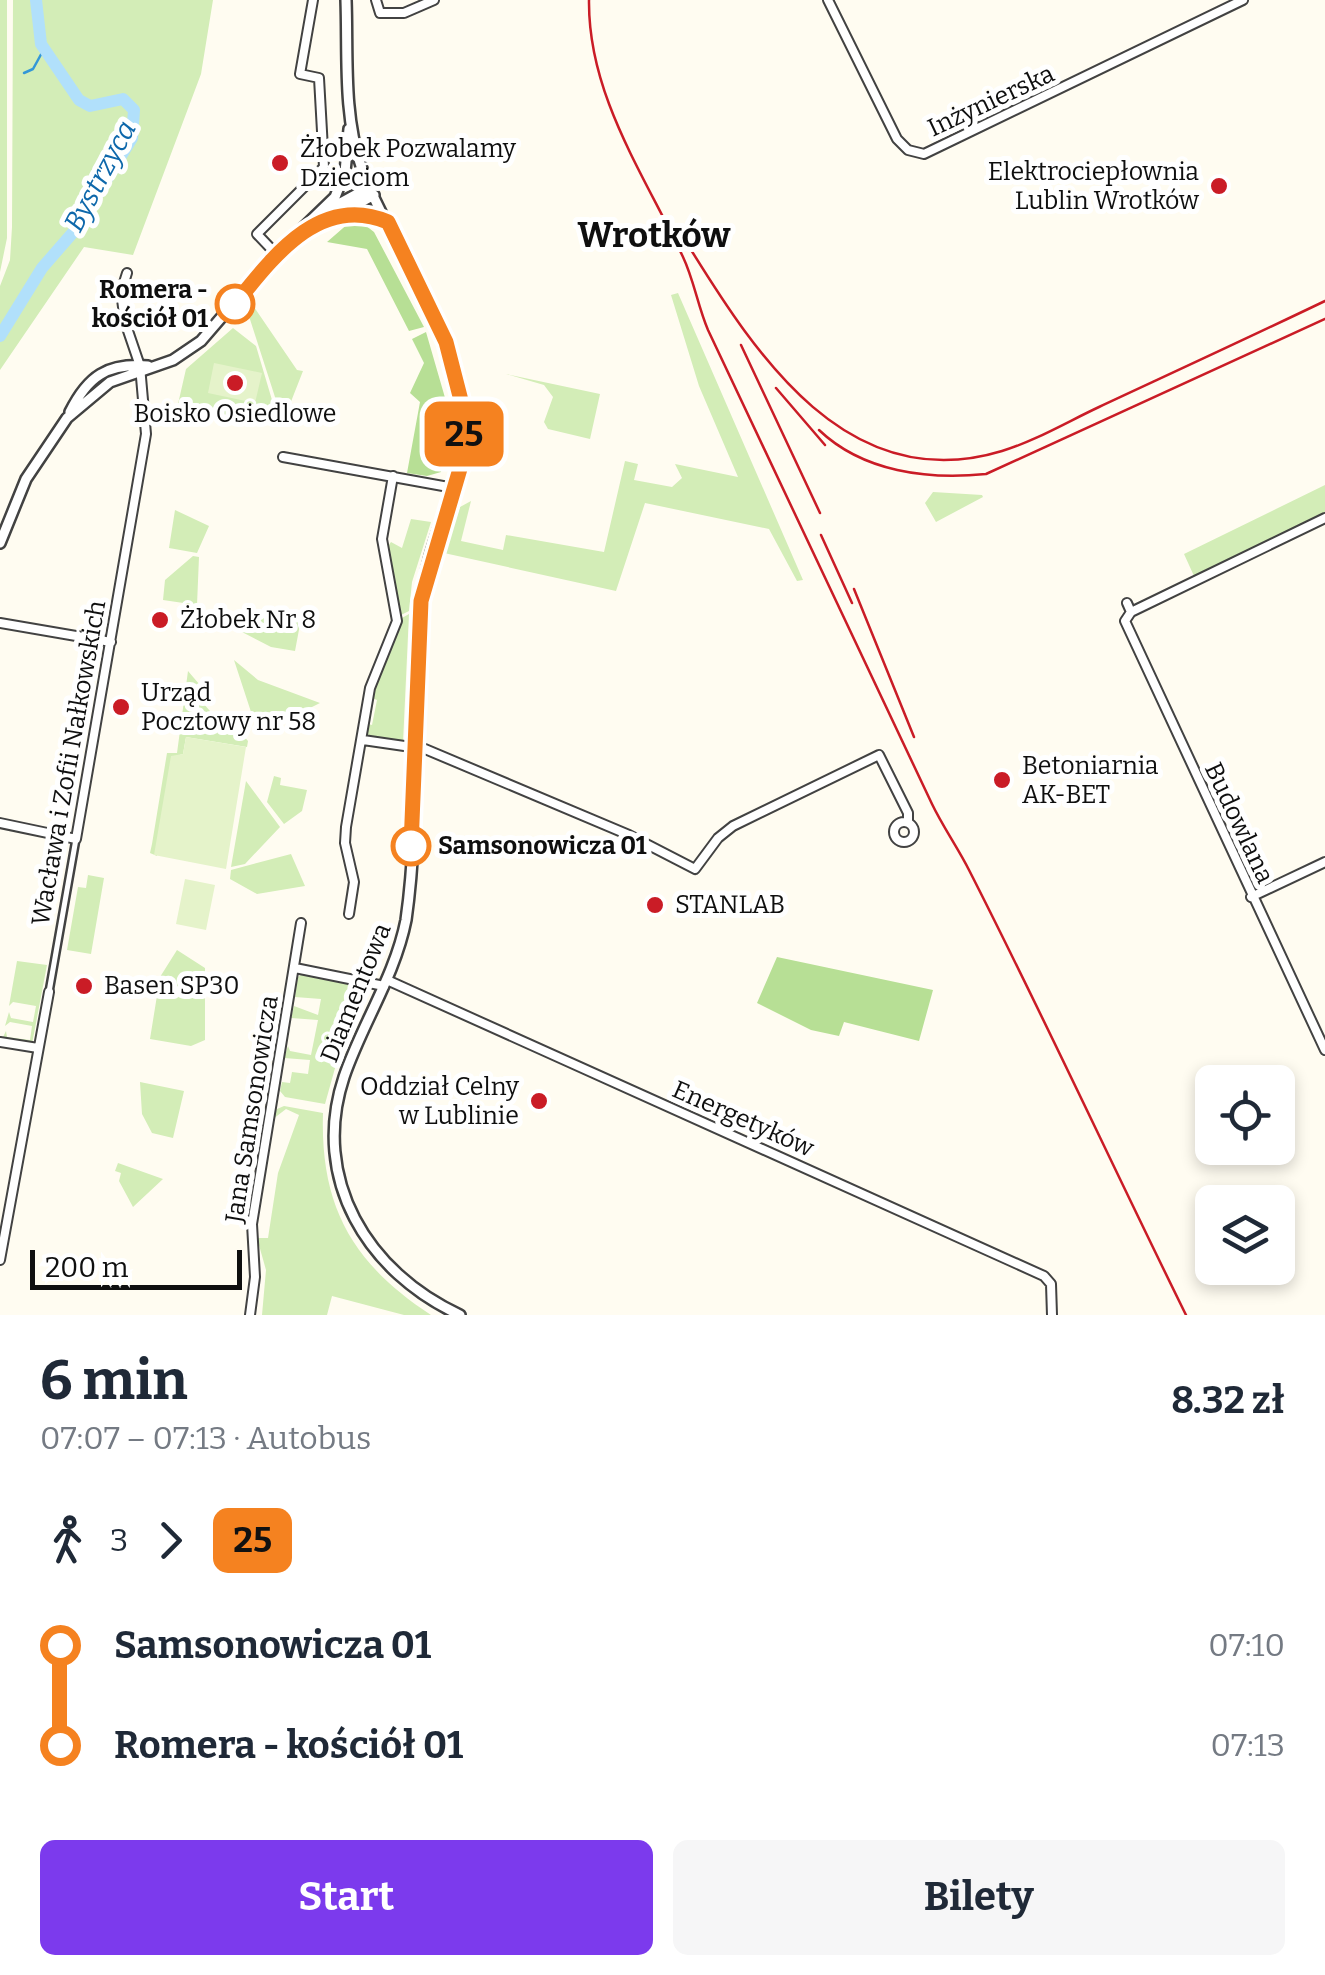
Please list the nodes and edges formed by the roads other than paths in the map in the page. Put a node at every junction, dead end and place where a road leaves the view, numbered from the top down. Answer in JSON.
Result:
{"nodes":[{"id":1,"x":314,"y":0,"type":"edge"},
{"id":2,"x":346,"y":0,"type":"edge"},
{"id":3,"x":376,"y":0,"type":"edge"},
{"id":4,"x":434,"y":0,"type":"edge"},
{"id":5,"x":828,"y":0,"type":"edge"},
{"id":6,"x":1242,"y":0,"type":"edge"},
{"id":7,"x":350,"y":117,"type":"junction"},
{"id":8,"x":374,"y":195,"type":"junction"},
{"id":9,"x":318,"y":216,"type":"junction"},
{"id":10,"x":337,"y":216,"type":"junction"},
{"id":11,"x":388,"y":222,"type":"junction"},
{"id":12,"x":291,"y":240,"type":"junction"},
{"id":13,"x":276,"y":254,"type":"junction"},
{"id":14,"x":127,"y":274,"type":"dead end"},
{"id":15,"x":144,"y":368,"type":"junction"},
{"id":16,"x":283,"y":458,"type":"dead end"},
{"id":17,"x":393,"y":476,"type":"junction"},
{"id":18,"x":454,"y":488,"type":"junction"},
{"id":19,"x":1325,"y":518,"type":"edge"},
{"id":20,"x":0,"y":542,"type":"edge"},
{"id":21,"x":0,"y":623,"type":"edge"},
{"id":22,"x":111,"y":642,"type":"junction"},
{"id":23,"x":362,"y":740,"type":"junction"},
{"id":24,"x":415,"y":748,"type":"junction"},
{"id":25,"x":908,"y":822,"type":"dead end"},
{"id":26,"x":0,"y":823,"type":"edge"},
{"id":27,"x":76,"y":839,"type":"junction"},
{"id":28,"x":1325,"y":862,"type":"edge"},
{"id":29,"x":1251,"y":897,"type":"junction"},
{"id":30,"x":350,"y":914,"type":"dead end"},
{"id":31,"x":301,"y":923,"type":"dead end"},
{"id":32,"x":295,"y":968,"type":"junction"},
{"id":33,"x":385,"y":983,"type":"junction"},
{"id":34,"x":49,"y":992,"type":"joint"},
{"id":35,"x":0,"y":1042,"type":"edge"},
{"id":36,"x":38,"y":1048,"type":"junction"},
{"id":37,"x":1325,"y":1050,"type":"edge"},
{"id":38,"x":0,"y":1260,"type":"edge"},
{"id":39,"x":442,"y":1312,"type":"edge"},
{"id":40,"x":250,"y":1315,"type":"edge"},
{"id":41,"x":460,"y":1315,"type":"edge"},
{"id":42,"x":1052,"y":1315,"type":"edge"}],
"edges":[{"from":1,"to":13,"type":"street"},
{"from":2,"to":7,"type":"street","name":"Diamentowa"},
{"from":3,"to":4,"type":"street"},
{"from":5,"to":6,"type":"street","name":"Inżynierska"},
{"from":7,"to":8,"type":"street","name":"Diamentowa"},
{"from":7,"to":9,"type":"street"},
{"from":8,"to":9,"type":"street"},
{"from":8,"to":10,"type":"street"},
{"from":8,"to":11,"type":"street","name":"Diamentowa"},
{"from":9,"to":12,"type":"street"},
{"from":10,"to":11,"type":"street"},
{"from":10,"to":12,"type":"street"},
{"from":11,"to":18,"type":"street","name":"Diamentowa"},
{"from":12,"to":13,"type":"street"},
{"from":13,"to":15,"type":"street"},
{"from":14,"to":15,"type":"street","name":"Wacława i Zofii Nałkowskich"},
{"from":15,"to":20,"type":"street"},
{"from":15,"to":22,"type":"street","name":"Wacława i Zofii Nałkowskich"},
{"from":16,"to":17,"type":"street"},
{"from":17,"to":18,"type":"street"},
{"from":17,"to":23,"type":"street"},
{"from":18,"to":24,"type":"street","name":"Diamentowa"},
{"from":19,"to":29,"type":"street","name":"Budowlana"},
{"from":21,"to":22,"type":"street"},
{"from":22,"to":27,"type":"street","name":"Wacława i Zofii Nałkowskich"},
{"from":23,"to":24,"type":"street"},
{"from":23,"to":30,"type":"street"},
{"from":24,"to":25,"type":"street"},
{"from":24,"to":33,"type":"street","name":"Diamentowa"},
{"from":26,"to":27,"type":"street"},
{"from":27,"to":34,"type":"street","name":"Wacława i Zofii Nałkowskich"},
{"from":28,"to":29,"type":"street"},
{"from":29,"to":37,"type":"street","name":"Budowlana"},
{"from":31,"to":32,"type":"street","name":"Jana Samsonowicza"},
{"from":32,"to":33,"type":"street"},
{"from":32,"to":40,"type":"street","name":"Jana Samsonowicza"},
{"from":33,"to":39,"type":"street","name":"Diamentowa"},
{"from":33,"to":42,"type":"street","name":"Energetyków"},
{"from":34,"to":36,"type":"street","name":"Wacława i Zofii Nałkowskich"},
{"from":35,"to":36,"type":"street"},
{"from":36,"to":38,"type":"street","name":"Wacława i Zofii Nałkowskich"},
{"from":39,"to":41,"type":"street","name":"Diamentowa"}]}
